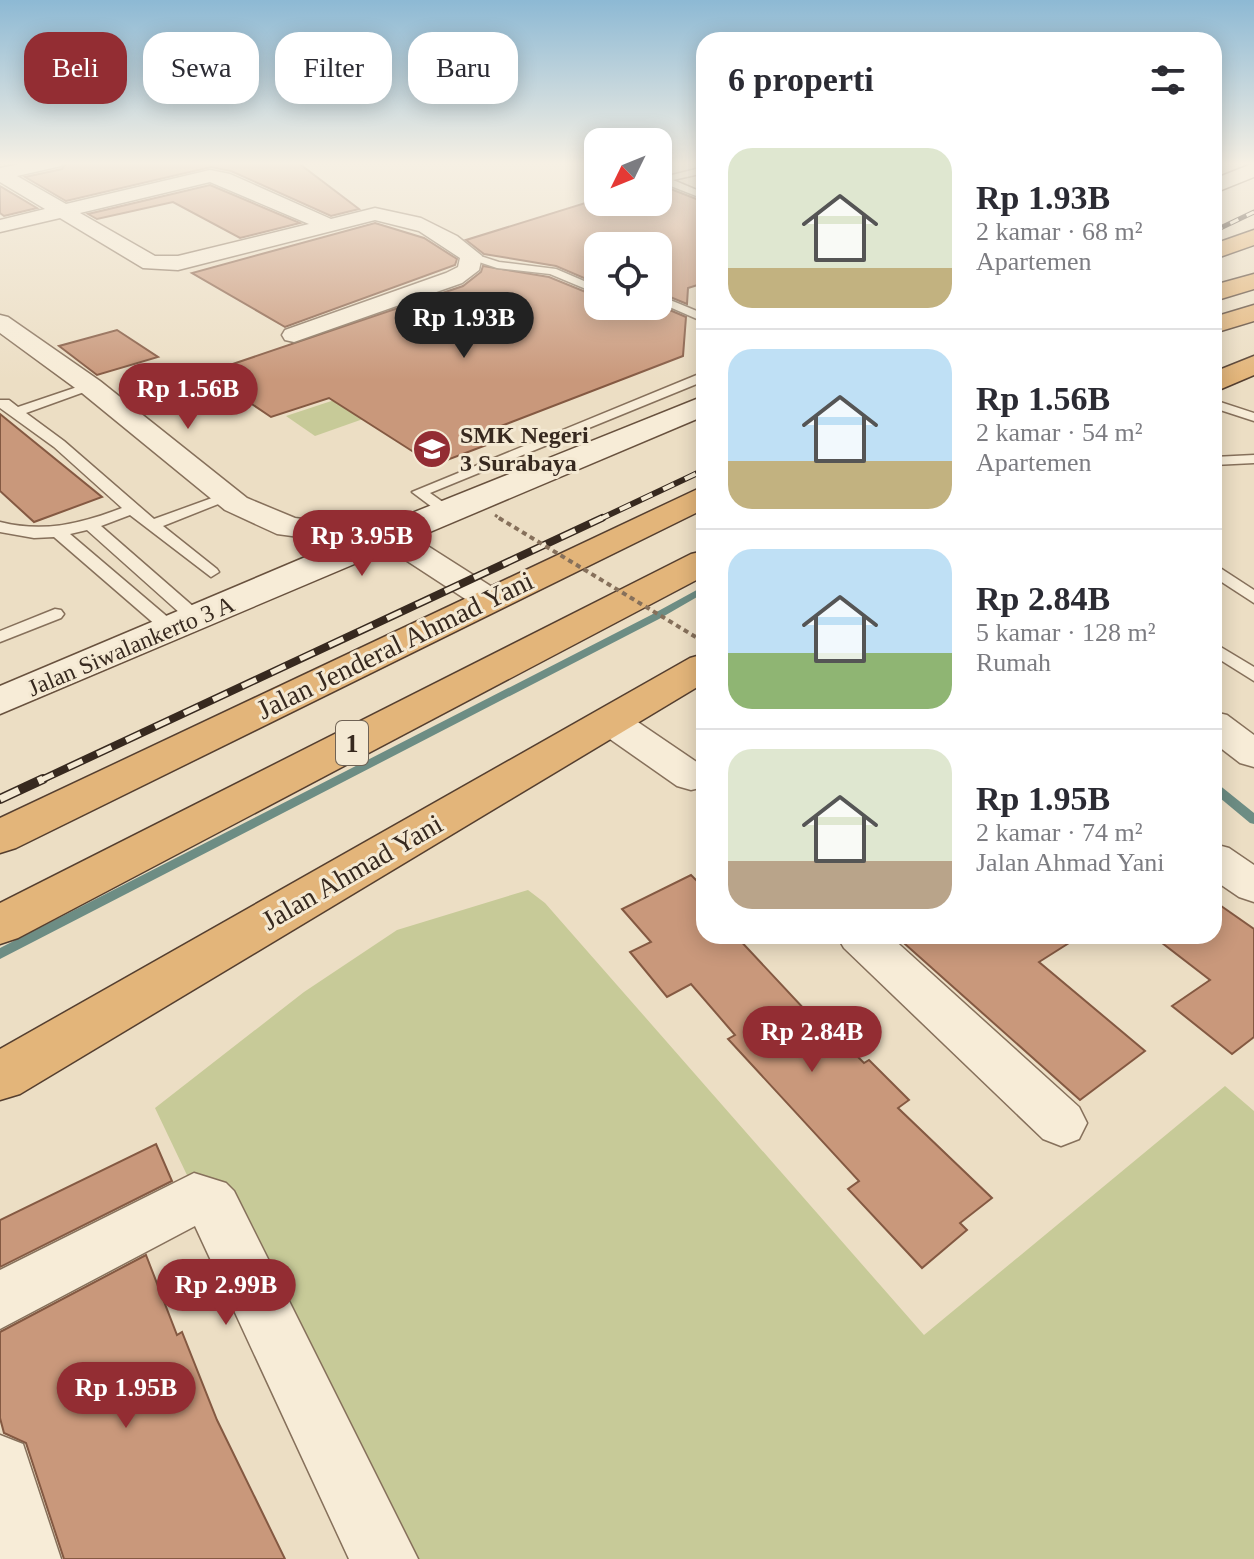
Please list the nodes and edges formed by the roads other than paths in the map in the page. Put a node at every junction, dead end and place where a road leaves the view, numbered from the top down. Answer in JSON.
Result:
{"nodes":[{"id":1,"x":105,"y":235,"type":"edge"},
{"id":2,"x":283,"y":235,"type":"edge"},
{"id":3,"x":440,"y":235,"type":"edge"},
{"id":4,"x":1254,"y":237,"type":"edge"},
{"id":5,"x":1222,"y":249,"type":"edge"},
{"id":6,"x":1254,"y":254,"type":"edge"},
{"id":7,"x":471,"y":256,"type":"junction"},
{"id":8,"x":1222,"y":258,"type":"edge"},
{"id":9,"x":1254,"y":281,"type":"edge"},
{"id":10,"x":584,"y":285,"type":"edge"},
{"id":11,"x":1222,"y":291,"type":"edge"},
{"id":12,"x":672,"y":304,"type":"edge"},
{"id":13,"x":1254,"y":313,"type":"edge"},
{"id":14,"x":696,"y":315,"type":"edge"},
{"id":15,"x":0,"y":322,"type":"edge"},
{"id":16,"x":1222,"y":323,"type":"edge"},
{"id":17,"x":294,"y":335,"type":"dead end"},
{"id":18,"x":1254,"y":364,"type":"edge"},
{"id":19,"x":696,"y":379,"type":"edge"},
{"id":20,"x":1222,"y":379,"type":"edge"},
{"id":21,"x":91,"y":387,"type":"junction"},
{"id":22,"x":0,"y":404,"type":"edge"},
{"id":23,"x":1222,"y":407,"type":"edge"},
{"id":24,"x":696,"y":408,"type":"edge"},
{"id":25,"x":17,"y":412,"type":"junction"},
{"id":26,"x":1254,"y":417,"type":"edge"},
{"id":27,"x":576,"y":428,"type":"junction"},
{"id":28,"x":608,"y":444,"type":"junction"},
{"id":29,"x":1222,"y":459,"type":"edge"},
{"id":30,"x":1254,"y":459,"type":"edge"},
{"id":31,"x":228,"y":497,"type":"junction"},
{"id":32,"x":696,"y":500,"type":"edge"},
{"id":33,"x":132,"y":509,"type":"junction"},
{"id":34,"x":445,"y":510,"type":"junction"},
{"id":35,"x":153,"y":524,"type":"junction"},
{"id":36,"x":91,"y":525,"type":"junction"},
{"id":37,"x":0,"y":527,"type":"edge"},
{"id":38,"x":59,"y":533,"type":"junction"},
{"id":39,"x":379,"y":538,"type":"junction"},
{"id":40,"x":696,"y":566,"type":"edge"},
{"id":41,"x":211,"y":572,"type":"dead end"},
{"id":42,"x":1222,"y":575,"type":"edge"},
{"id":43,"x":1254,"y":598,"type":"edge"},
{"id":44,"x":488,"y":599,"type":"junction"},
{"id":45,"x":55,"y":614,"type":"dead end"},
{"id":46,"x":184,"y":624,"type":"junction"},
{"id":47,"x":0,"y":637,"type":"edge"},
{"id":48,"x":1222,"y":653,"type":"edge"},
{"id":49,"x":696,"y":671,"type":"edge"},
{"id":50,"x":1254,"y":675,"type":"edge"},
{"id":51,"x":0,"y":701,"type":"edge"},
{"id":52,"x":610,"y":721,"type":"junction"},
{"id":53,"x":1222,"y":730,"type":"edge"},
{"id":54,"x":1254,"y":754,"type":"edge"},
{"id":55,"x":696,"y":776,"type":"edge"},
{"id":56,"x":0,"y":837,"type":"edge"},
{"id":57,"x":1222,"y":864,"type":"edge"},
{"id":58,"x":1254,"y":886,"type":"edge"},
{"id":59,"x":0,"y":925,"type":"edge"},
{"id":60,"x":869,"y":944,"type":"edge"},
{"id":61,"x":0,"y":1077,"type":"edge"},
{"id":62,"x":1061,"y":1123,"type":"dead end"},
{"id":63,"x":0,"y":1301,"type":"edge"},
{"id":64,"x":0,"y":1467,"type":"edge"},
{"id":65,"x":27,"y":1559,"type":"edge"},
{"id":66,"x":384,"y":1559,"type":"edge"}],
"edges":[{"from":1,"to":2,"type":"street"},
{"from":3,"to":7,"type":"street"},
{"from":4,"to":5,"type":"highway"},
{"from":6,"to":8,"type":"highway"},
{"from":7,"to":10,"type":"lane"},
{"from":7,"to":17,"type":"street"},
{"from":9,"to":11,"type":"highway"},
{"from":12,"to":14,"type":"lane"},
{"from":13,"to":16,"type":"highway"},
{"from":15,"to":21,"type":"street"},
{"from":18,"to":20,"type":"highway"},
{"from":19,"to":27,"type":"lane"},
{"from":21,"to":25,"type":"lane"},
{"from":21,"to":31,"type":"street"},
{"from":22,"to":25,"type":"lane"},
{"from":23,"to":26,"type":"lane"},
{"from":24,"to":28,"type":"main road","name":"Jalan Siwalankerto 3 A"},
{"from":25,"to":33,"type":"lane"},
{"from":27,"to":28,"type":"lane"},
{"from":27,"to":34,"type":"lane"},
{"from":28,"to":34,"type":"main road","name":"Jalan Siwalankerto 3 A"},
{"from":29,"to":30,"type":"lane"},
{"from":31,"to":35,"type":"lane"},
{"from":31,"to":39,"type":"street"},
{"from":32,"to":44,"type":"highway","name":"Jalan Jenderal Ahmad Yani"},
{"from":33,"to":35,"type":"lane"},
{"from":33,"to":36,"type":"lane"},
{"from":34,"to":39,"type":"main road","name":"Jalan Siwalankerto 3 A"},
{"from":35,"to":41,"type":"lane"},
{"from":36,"to":38,"type":"lane"},
{"from":36,"to":46,"type":"lane"},
{"from":37,"to":38,"type":"lane"},
{"from":38,"to":46,"type":"lane"},
{"from":39,"to":44,"type":"street"},
{"from":39,"to":46,"type":"main road","name":"Jalan Siwalankerto 3 A"},
{"from":40,"to":59,"type":"highway","number":"1"},
{"from":42,"to":43,"type":"lane"},
{"from":44,"to":56,"type":"highway","name":"Jalan Jenderal Ahmad Yani"},
{"from":45,"to":47,"type":"lane"},
{"from":46,"to":51,"type":"main road","name":"Jalan Siwalankerto 3 A"},
{"from":48,"to":50,"type":"lane"},
{"from":49,"to":52,"type":"highway","name":"Jalan Ahmad Yani"},
{"from":52,"to":55,"type":"street"},
{"from":52,"to":61,"type":"highway","name":"Jalan Ahmad Yani"},
{"from":53,"to":54,"type":"street"},
{"from":57,"to":58,"type":"street"},
{"from":60,"to":62,"type":"street"},
{"from":63,"to":66,"type":"street"},
{"from":64,"to":65,"type":"street"}]}
